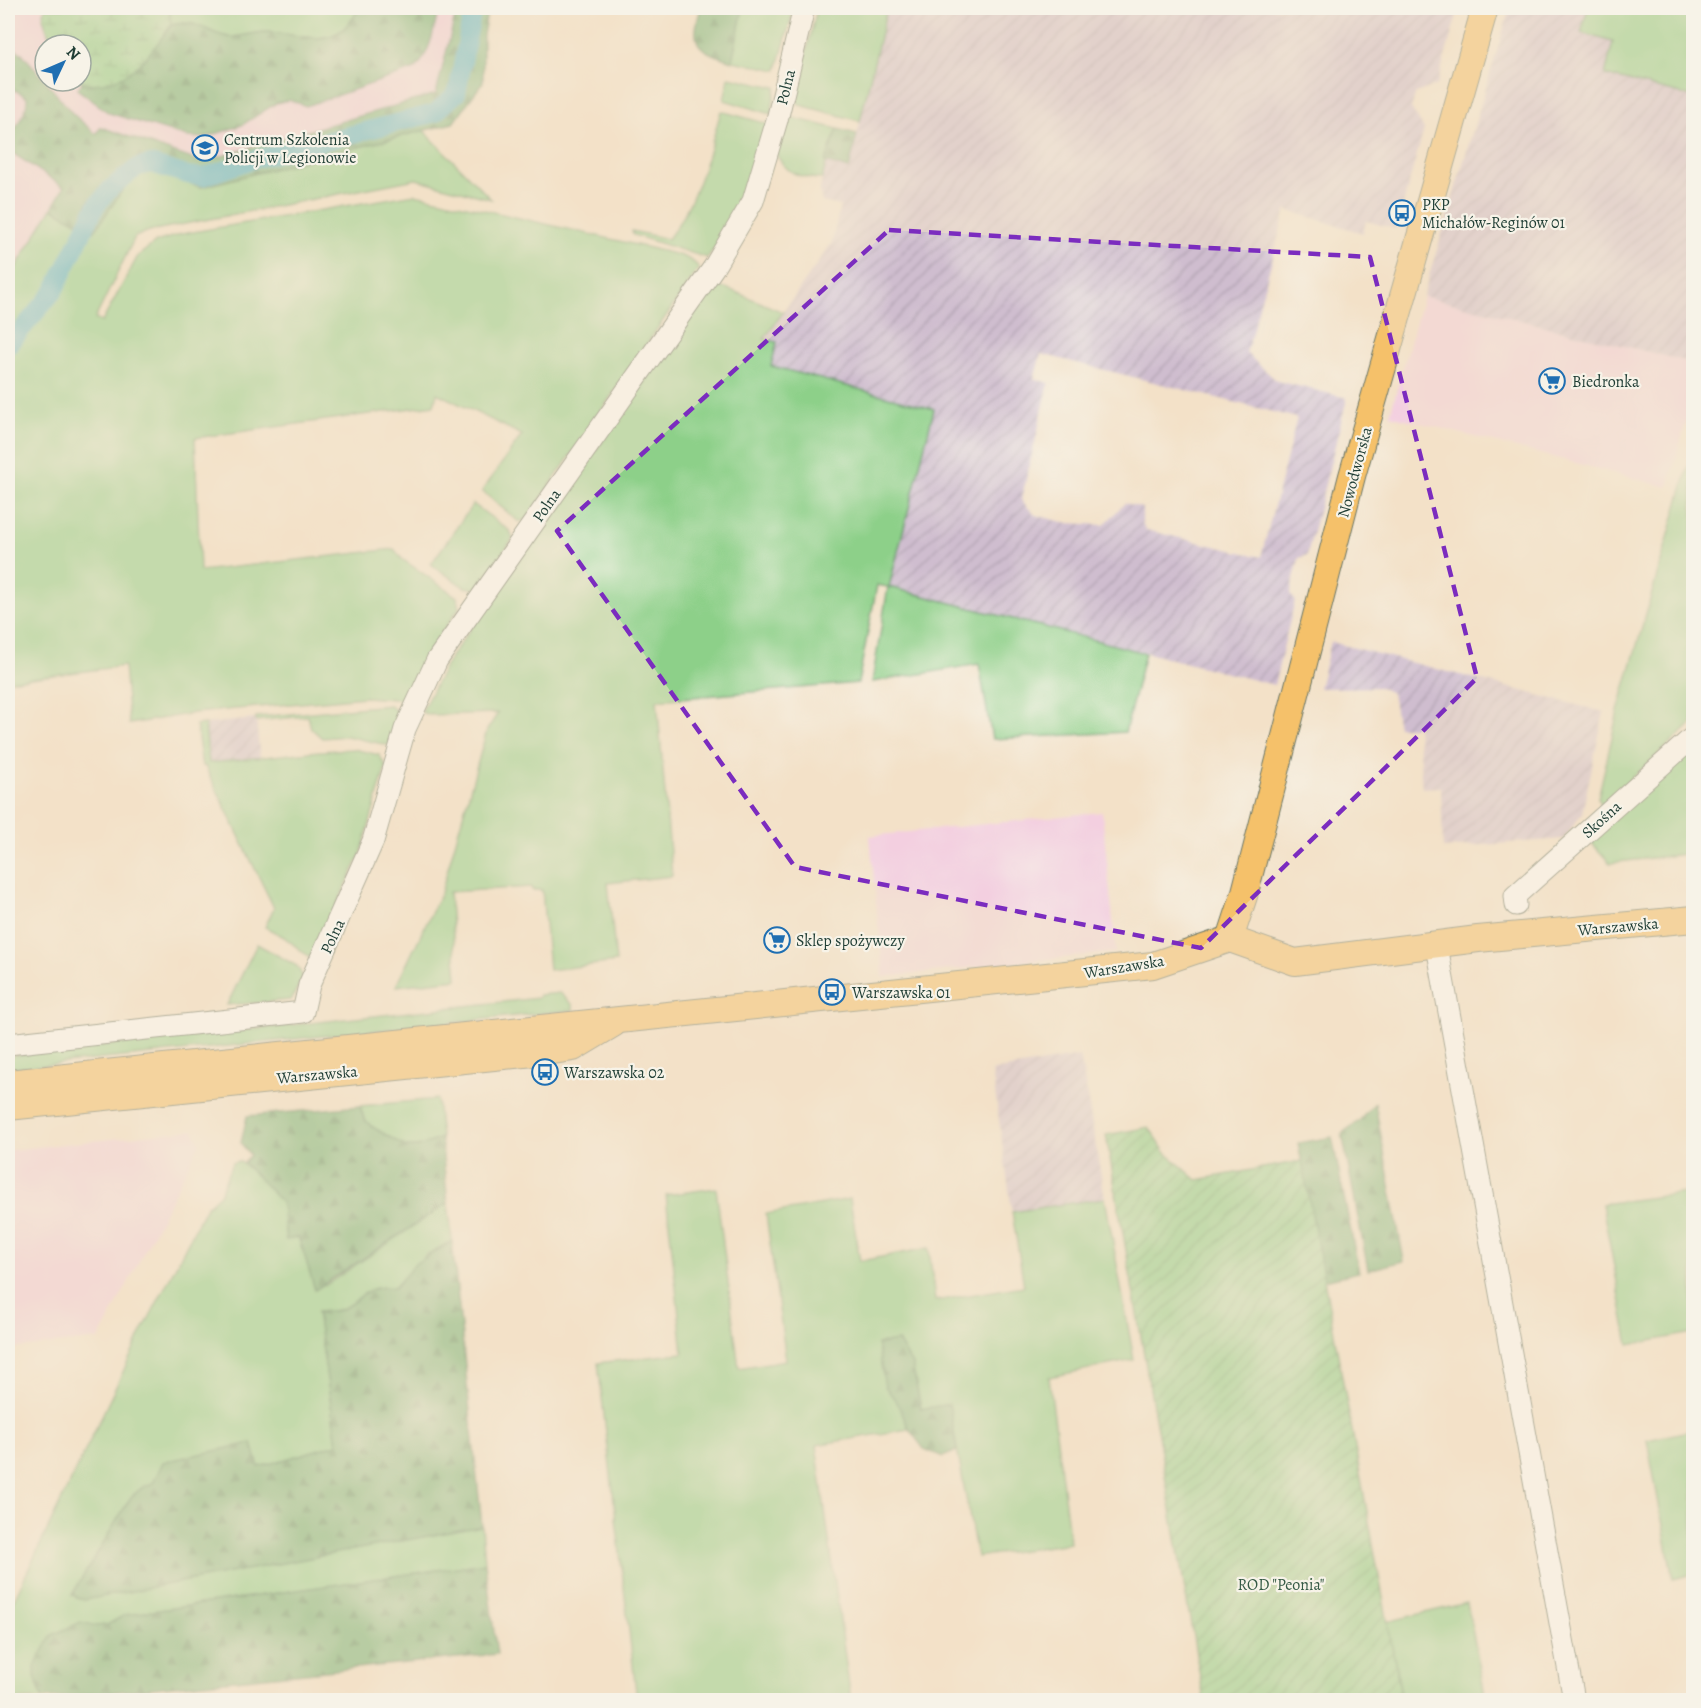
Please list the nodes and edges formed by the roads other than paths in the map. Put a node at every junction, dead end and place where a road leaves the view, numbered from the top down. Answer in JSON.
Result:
{"nodes":[{"id":1,"x":804,"y":8,"type":"edge"},
{"id":2,"x":1485,"y":8,"type":"edge"},
{"id":3,"x":1694,"y":736,"type":"edge"},
{"id":4,"x":1516,"y":906,"type":"dead end"},
{"id":5,"x":1694,"y":919,"type":"edge"},
{"id":6,"x":1230,"y":939,"type":"junction"},
{"id":7,"x":1437,"y":946,"type":"junction"},
{"id":8,"x":620,"y":1020,"type":"junction"},
{"id":9,"x":8,"y":1044,"type":"edge"},
{"id":10,"x":8,"y":1083,"type":"edge"},
{"id":11,"x":8,"y":1107,"type":"edge"},
{"id":12,"x":1574,"y":1701,"type":"edge"}],
"edges":[{"from":1,"to":9,"type":"street","name":"Polna"},
{"from":2,"to":6,"type":"main road","name":"Nowodworska"},
{"from":3,"to":4,"type":"street","name":"Skośna"},
{"from":5,"to":7,"type":"main road","name":"Warszawska"},
{"from":6,"to":7,"type":"main road","name":"Warszawska"},
{"from":6,"to":8,"type":"main road","name":"Warszawska"},
{"from":7,"to":12,"type":"street"},
{"from":8,"to":10,"type":"main road","name":"Warszawska"},
{"from":8,"to":11,"type":"main road","name":"Warszawska"}]}
